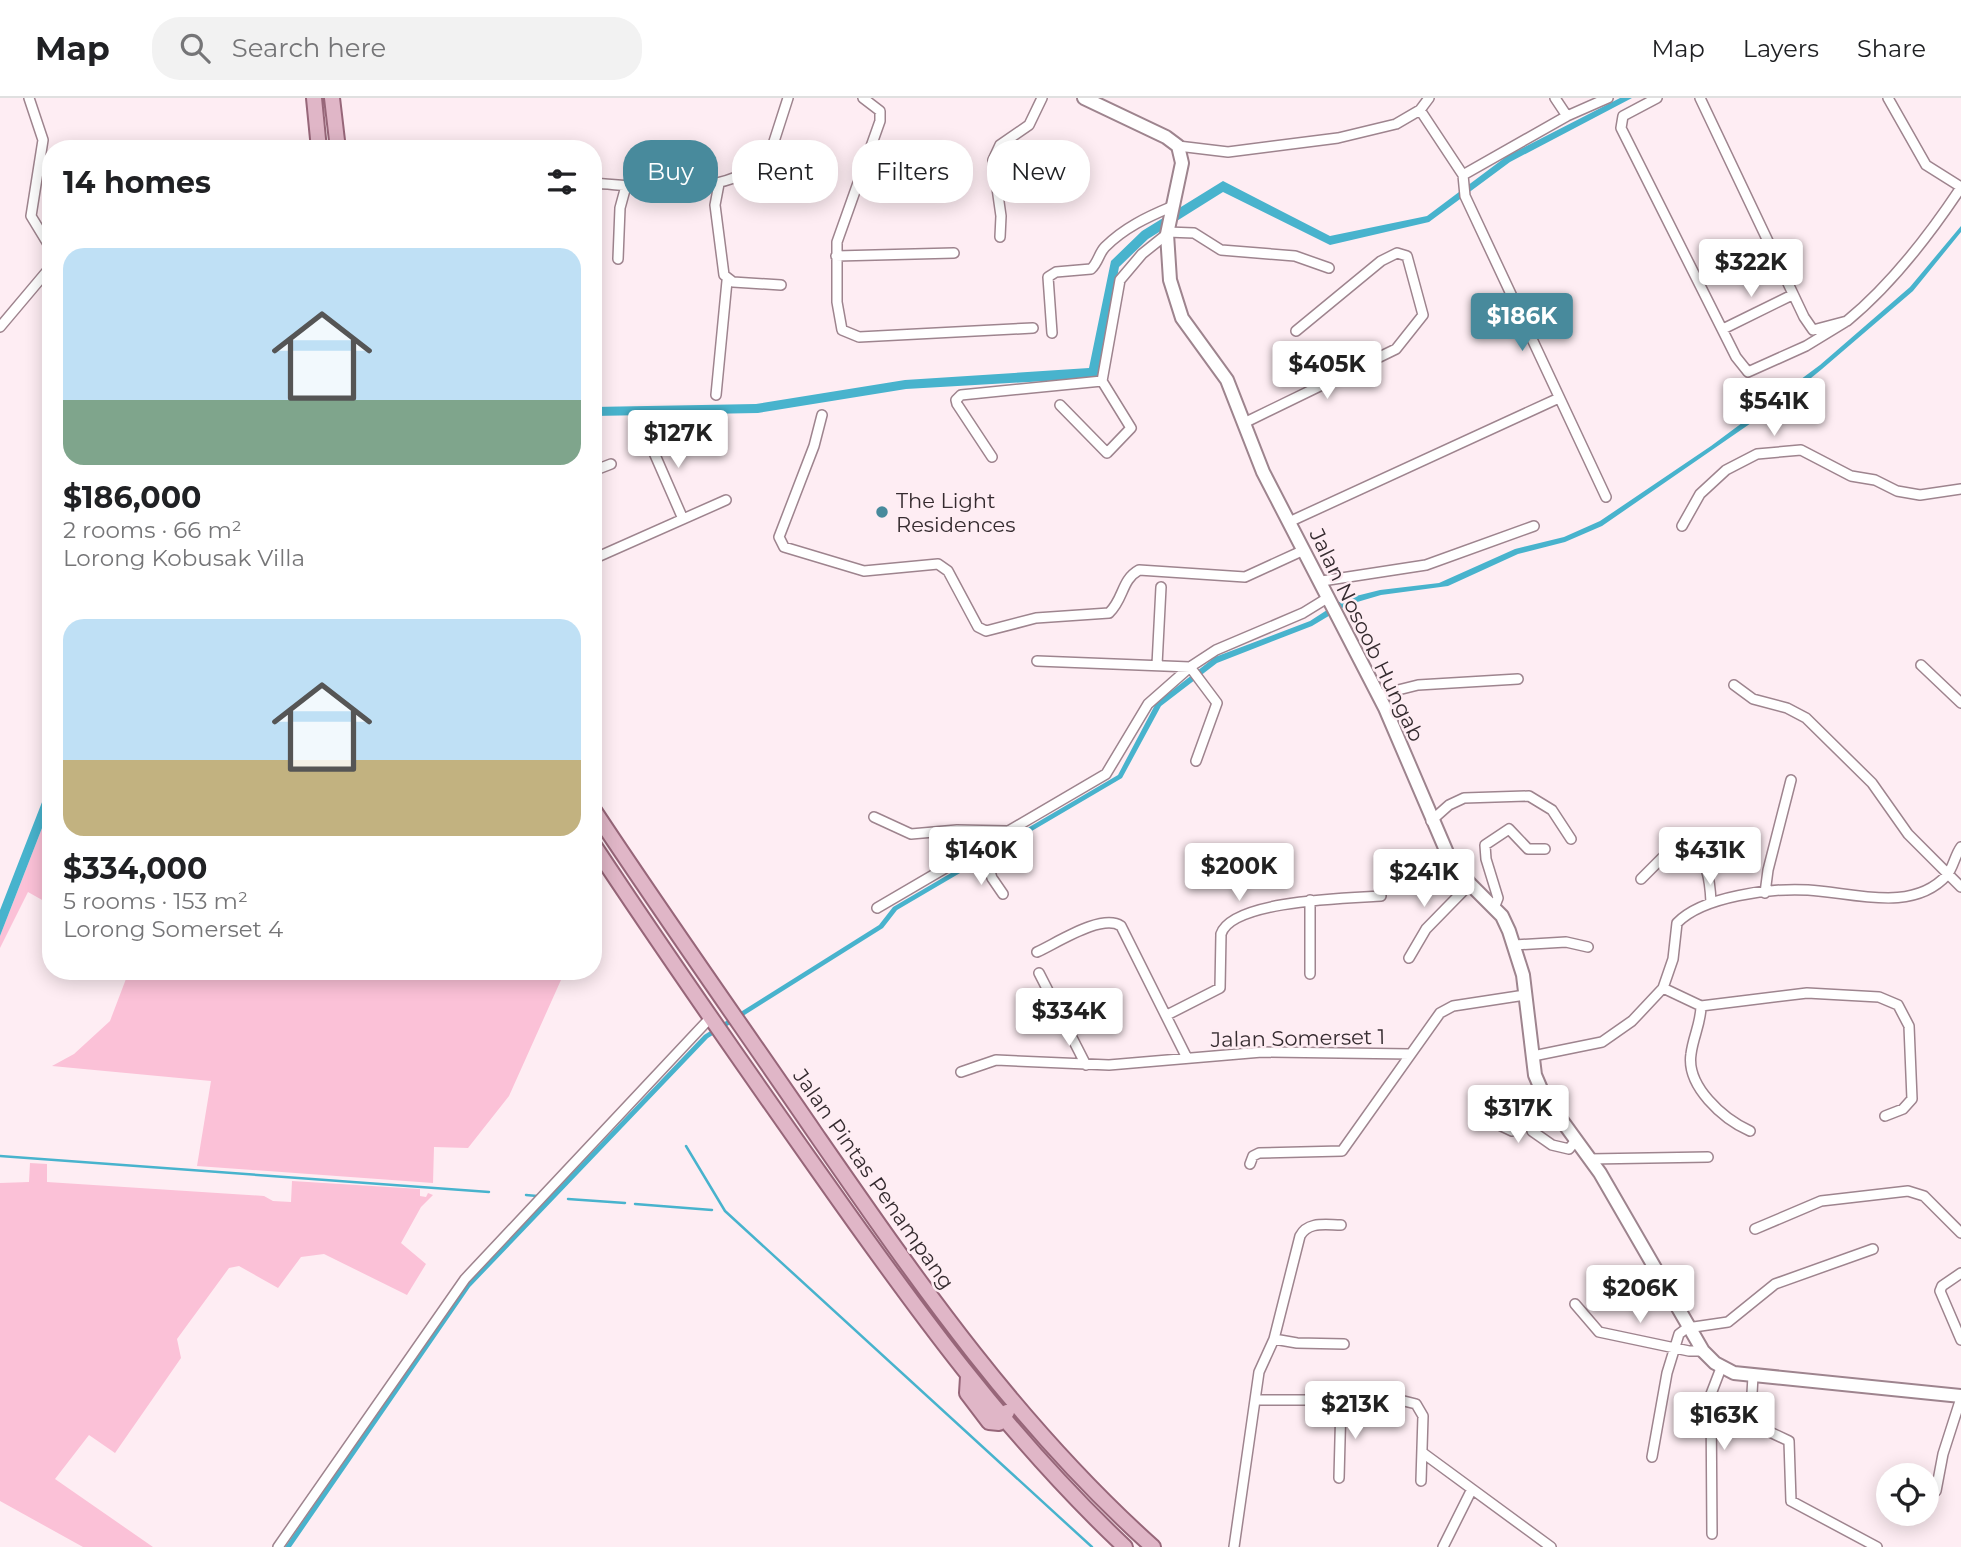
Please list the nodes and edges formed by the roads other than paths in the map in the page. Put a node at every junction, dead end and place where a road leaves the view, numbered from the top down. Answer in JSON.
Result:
{"nodes":[{"id":1,"x":29,"y":98,"type":"edge"},
{"id":2,"x":314,"y":98,"type":"edge"},
{"id":3,"x":332,"y":98,"type":"edge"},
{"id":4,"x":788,"y":98,"type":"edge"},
{"id":5,"x":863,"y":98,"type":"edge"},
{"id":6,"x":1042,"y":98,"type":"edge"},
{"id":7,"x":1084,"y":98,"type":"edge"},
{"id":8,"x":1429,"y":98,"type":"edge"},
{"id":9,"x":1555,"y":98,"type":"edge"},
{"id":10,"x":1608,"y":98,"type":"edge"},
{"id":11,"x":1657,"y":98,"type":"edge"},
{"id":12,"x":1700,"y":98,"type":"edge"},
{"id":13,"x":1888,"y":98,"type":"edge"},
{"id":14,"x":1420,"y":110,"type":"junction"},
{"id":15,"x":1567,"y":116,"type":"junction"},
{"id":16,"x":43,"y":140,"type":"edge"},
{"id":17,"x":318,"y":140,"type":"edge"},
{"id":18,"x":337,"y":140,"type":"edge"},
{"id":19,"x":872,"y":140,"type":"edge"},
{"id":20,"x":42,"y":146,"type":"edge"},
{"id":21,"x":1178,"y":146,"type":"junction"},
{"id":22,"x":1463,"y":175,"type":"junction"},
{"id":23,"x":602,"y":184,"type":"edge"},
{"id":24,"x":719,"y":184,"type":"joint"},
{"id":25,"x":623,"y":186,"type":"edge"},
{"id":26,"x":1961,"y":188,"type":"edge"},
{"id":27,"x":852,"y":195,"type":"edge"},
{"id":28,"x":623,"y":199,"type":"edge"},
{"id":29,"x":1171,"y":210,"type":"junction"},
{"id":30,"x":1167,"y":232,"type":"junction"},
{"id":31,"x":42,"y":235,"type":"edge"},
{"id":32,"x":1000,"y":237,"type":"dead end"},
{"id":33,"x":954,"y":253,"type":"dead end"},
{"id":34,"x":836,"y":256,"type":"junction"},
{"id":35,"x":618,"y":260,"type":"dead end"},
{"id":36,"x":1329,"y":268,"type":"dead end"},
{"id":37,"x":42,"y":278,"type":"edge"},
{"id":38,"x":727,"y":281,"type":"junction"},
{"id":39,"x":781,"y":285,"type":"dead end"},
{"id":40,"x":1792,"y":295,"type":"junction"},
{"id":41,"x":0,"y":327,"type":"edge"},
{"id":42,"x":1033,"y":328,"type":"dead end"},
{"id":43,"x":1723,"y":329,"type":"junction"},
{"id":44,"x":1296,"y":331,"type":"dead end"},
{"id":45,"x":1052,"y":333,"type":"dead end"},
{"id":46,"x":1816,"y":335,"type":"junction"},
{"id":47,"x":1102,"y":381,"type":"junction"},
{"id":48,"x":716,"y":395,"type":"dead end"},
{"id":49,"x":1559,"y":397,"type":"junction"},
{"id":50,"x":1060,"y":405,"type":"dead end"},
{"id":51,"x":822,"y":415,"type":"dead end"},
{"id":52,"x":1244,"y":423,"type":"junction"},
{"id":53,"x":645,"y":432,"type":"dead end"},
{"id":54,"x":992,"y":457,"type":"dead end"},
{"id":55,"x":611,"y":464,"type":"dead end"},
{"id":56,"x":602,"y":468,"type":"edge"},
{"id":57,"x":1961,"y":489,"type":"edge"},
{"id":58,"x":1606,"y":497,"type":"dead end"},
{"id":59,"x":726,"y":500,"type":"dead end"},
{"id":60,"x":683,"y":519,"type":"junction"},
{"id":61,"x":1289,"y":522,"type":"junction"},
{"id":62,"x":1534,"y":526,"type":"dead end"},
{"id":63,"x":1682,"y":526,"type":"dead end"},
{"id":64,"x":1304,"y":550,"type":"junction"},
{"id":65,"x":602,"y":555,"type":"edge"},
{"id":66,"x":1322,"y":581,"type":"junction"},
{"id":67,"x":1161,"y":587,"type":"dead end"},
{"id":68,"x":1333,"y":603,"type":"junction"},
{"id":69,"x":1037,"y":661,"type":"dead end"},
{"id":70,"x":1157,"y":665,"type":"junction"},
{"id":71,"x":1921,"y":665,"type":"dead end"},
{"id":72,"x":1193,"y":668,"type":"junction"},
{"id":73,"x":1518,"y":679,"type":"dead end"},
{"id":74,"x":1734,"y":685,"type":"dead end"},
{"id":75,"x":1378,"y":695,"type":"junction"},
{"id":76,"x":1961,"y":703,"type":"edge"},
{"id":77,"x":1196,"y":761,"type":"dead end"},
{"id":78,"x":1791,"y":780,"type":"dead end"},
{"id":79,"x":874,"y":817,"type":"dead end"},
{"id":80,"x":1431,"y":821,"type":"junction"},
{"id":81,"x":602,"y":822,"type":"edge"},
{"id":82,"x":1008,"y":831,"type":"junction"},
{"id":83,"x":1571,"y":839,"type":"dead end"},
{"id":84,"x":982,"y":846,"type":"junction"},
{"id":85,"x":1961,"y":847,"type":"edge"},
{"id":86,"x":1545,"y":849,"type":"dead end"},
{"id":87,"x":602,"y":857,"type":"edge"},
{"id":88,"x":1948,"y":875,"type":"junction"},
{"id":89,"x":1641,"y":879,"type":"dead end"},
{"id":90,"x":1470,"y":884,"type":"junction"},
{"id":91,"x":1961,"y":887,"type":"edge"},
{"id":92,"x":1765,"y":893,"type":"junction"},
{"id":93,"x":1003,"y":894,"type":"dead end"},
{"id":94,"x":1381,"y":896,"type":"dead end"},
{"id":95,"x":1310,"y":900,"type":"junction"},
{"id":96,"x":1711,"y":902,"type":"junction"},
{"id":97,"x":877,"y":908,"type":"dead end"},
{"id":98,"x":1494,"y":908,"type":"junction"},
{"id":99,"x":1515,"y":945,"type":"junction"},
{"id":100,"x":1588,"y":947,"type":"dead end"},
{"id":101,"x":1037,"y":952,"type":"dead end"},
{"id":102,"x":1409,"y":958,"type":"dead end"},
{"id":103,"x":1039,"y":973,"type":"dead end"},
{"id":104,"x":1310,"y":974,"type":"dead end"},
{"id":105,"x":1663,"y":988,"type":"junction"},
{"id":106,"x":1525,"y":995,"type":"junction"},
{"id":107,"x":1701,"y":1006,"type":"junction"},
{"id":108,"x":1167,"y":1015,"type":"junction"},
{"id":109,"x":713,"y":1017,"type":"junction"},
{"id":110,"x":1410,"y":1054,"type":"junction"},
{"id":111,"x":1533,"y":1056,"type":"junction"},
{"id":112,"x":1187,"y":1058,"type":"junction"},
{"id":113,"x":1086,"y":1065,"type":"junction"},
{"id":114,"x":961,"y":1072,"type":"dead end"},
{"id":115,"x":1544,"y":1096,"type":"junction"},
{"id":116,"x":1476,"y":1114,"type":"dead end"},
{"id":117,"x":1885,"y":1116,"type":"dead end"},
{"id":118,"x":1532,"y":1131,"type":"dead end"},
{"id":119,"x":1750,"y":1131,"type":"dead end"},
{"id":120,"x":1576,"y":1140,"type":"junction"},
{"id":121,"x":1708,"y":1157,"type":"dead end"},
{"id":122,"x":1590,"y":1159,"type":"junction"},
{"id":123,"x":1250,"y":1164,"type":"dead end"},
{"id":124,"x":1341,"y":1225,"type":"dead end"},
{"id":125,"x":1755,"y":1229,"type":"dead end"},
{"id":126,"x":1961,"y":1233,"type":"edge"},
{"id":127,"x":1873,"y":1249,"type":"dead end"},
{"id":128,"x":1961,"y":1273,"type":"edge"},
{"id":129,"x":1575,"y":1304,"type":"dead end"},
{"id":130,"x":1687,"y":1328,"type":"junction"},
{"id":131,"x":1274,"y":1339,"type":"junction"},
{"id":132,"x":1961,"y":1340,"type":"edge"},
{"id":133,"x":1344,"y":1344,"type":"dead end"},
{"id":134,"x":1674,"y":1348,"type":"junction"},
{"id":135,"x":1703,"y":1351,"type":"junction"},
{"id":136,"x":1721,"y":1368,"type":"junction"},
{"id":137,"x":1753,"y":1376,"type":"junction"},
{"id":138,"x":996,"y":1383,"type":"junction"},
{"id":139,"x":1961,"y":1397,"type":"edge"},
{"id":140,"x":1255,"y":1400,"type":"junction"},
{"id":141,"x":1342,"y":1402,"type":"junction"},
{"id":142,"x":1004,"y":1420,"type":"junction"},
{"id":143,"x":1423,"y":1453,"type":"junction"},
{"id":144,"x":1651,"y":1457,"type":"dead end"},
{"id":145,"x":1939,"y":1475,"type":"edge"},
{"id":146,"x":1339,"y":1478,"type":"dead end"},
{"id":147,"x":1421,"y":1481,"type":"dead end"},
{"id":148,"x":1472,"y":1489,"type":"junction"},
{"id":149,"x":1712,"y":1534,"type":"dead end"},
{"id":150,"x":278,"y":1547,"type":"edge"},
{"id":151,"x":1125,"y":1547,"type":"edge"},
{"id":152,"x":1153,"y":1547,"type":"edge"},
{"id":153,"x":1234,"y":1547,"type":"edge"},
{"id":154,"x":1443,"y":1547,"type":"edge"},
{"id":155,"x":1551,"y":1547,"type":"edge"},
{"id":156,"x":1877,"y":1547,"type":"edge"}],
"edges":[{"from":1,"to":16,"type":"street"},
{"from":2,"to":17,"type":"main road"},
{"from":3,"to":18,"type":"main road"},
{"from":4,"to":24,"type":"street"},
{"from":5,"to":19,"type":"street"},
{"from":6,"to":32,"type":"street"},
{"from":7,"to":21,"type":"main road"},
{"from":8,"to":14,"type":"street"},
{"from":9,"to":15,"type":"street"},
{"from":10,"to":15,"type":"street"},
{"from":11,"to":43,"type":"street"},
{"from":12,"to":40,"type":"street"},
{"from":13,"to":26,"type":"street"},
{"from":14,"to":21,"type":"street"},
{"from":14,"to":22,"type":"street"},
{"from":15,"to":22,"type":"street"},
{"from":20,"to":31,"type":"street"},
{"from":21,"to":29,"type":"main road","name":"Jalan Nosoob Hungab"},
{"from":22,"to":49,"type":"street"},
{"from":23,"to":25,"type":"street"},
{"from":24,"to":38,"type":"street"},
{"from":26,"to":46,"type":"street"},
{"from":27,"to":34,"type":"street"},
{"from":28,"to":35,"type":"street"},
{"from":29,"to":30,"type":"main road","name":"Jalan Nosoob Hungab"},
{"from":29,"to":45,"type":"street"},
{"from":30,"to":36,"type":"street"},
{"from":30,"to":47,"type":"street"},
{"from":30,"to":52,"type":"main road","name":"Jalan Nosoob Hungab"},
{"from":33,"to":34,"type":"street"},
{"from":34,"to":42,"type":"street"},
{"from":37,"to":41,"type":"street"},
{"from":38,"to":39,"type":"street"},
{"from":38,"to":48,"type":"street"},
{"from":40,"to":43,"type":"street"},
{"from":40,"to":46,"type":"street"},
{"from":43,"to":46,"type":"street"},
{"from":44,"to":52,"type":"street"},
{"from":47,"to":50,"type":"street"},
{"from":47,"to":54,"type":"street"},
{"from":49,"to":58,"type":"street"},
{"from":49,"to":61,"type":"street"},
{"from":51,"to":64,"type":"street"},
{"from":52,"to":61,"type":"main road","name":"Jalan Nosoob Hungab"},
{"from":53,"to":60,"type":"street"},
{"from":55,"to":56,"type":"street"},
{"from":57,"to":63,"type":"street"},
{"from":59,"to":60,"type":"street"},
{"from":60,"to":65,"type":"street"},
{"from":61,"to":64,"type":"main road","name":"Jalan Nosoob Hungab"},
{"from":62,"to":66,"type":"street"},
{"from":64,"to":66,"type":"main road","name":"Jalan Nosoob Hungab"},
{"from":66,"to":68,"type":"main road","name":"Jalan Nosoob Hungab"},
{"from":67,"to":70,"type":"street"},
{"from":68,"to":72,"type":"street"},
{"from":68,"to":75,"type":"main road","name":"Jalan Nosoob Hungab"},
{"from":69,"to":70,"type":"street"},
{"from":70,"to":72,"type":"street"},
{"from":71,"to":76,"type":"street"},
{"from":72,"to":77,"type":"street"},
{"from":72,"to":82,"type":"street"},
{"from":73,"to":75,"type":"street"},
{"from":74,"to":88,"type":"street"},
{"from":75,"to":80,"type":"main road","name":"Jalan Nosoob Hungab"},
{"from":78,"to":92,"type":"street"},
{"from":79,"to":82,"type":"street"},
{"from":80,"to":83,"type":"street"},
{"from":80,"to":90,"type":"main road","name":"Jalan Nosoob Hungab"},
{"from":81,"to":138,"type":"main road","name":"Jalan Pintas Penampang"},
{"from":82,"to":84,"type":"street"},
{"from":84,"to":93,"type":"street"},
{"from":84,"to":97,"type":"street"},
{"from":85,"to":88,"type":"street"},
{"from":86,"to":98,"type":"street"},
{"from":87,"to":109,"type":"main road","name":"Jalan Pintas Penampang"},
{"from":88,"to":91,"type":"street"},
{"from":88,"to":92,"type":"street"},
{"from":89,"to":96,"type":"street"},
{"from":90,"to":98,"type":"main road","name":"Jalan Nosoob Hungab"},
{"from":90,"to":102,"type":"street"},
{"from":92,"to":96,"type":"street"},
{"from":94,"to":95,"type":"street"},
{"from":95,"to":104,"type":"street"},
{"from":95,"to":108,"type":"street"},
{"from":96,"to":105,"type":"street"},
{"from":98,"to":99,"type":"main road","name":"Jalan Nosoob Hungab"},
{"from":99,"to":100,"type":"street"},
{"from":99,"to":106,"type":"main road","name":"Jalan Nosoob Hungab"},
{"from":101,"to":108,"type":"street"},
{"from":103,"to":113,"type":"street"},
{"from":105,"to":107,"type":"street"},
{"from":105,"to":111,"type":"street"},
{"from":106,"to":110,"type":"street","name":"Jalan Somerset 1"},
{"from":106,"to":111,"type":"main road","name":"Jalan Nosoob Hungab"},
{"from":107,"to":117,"type":"street"},
{"from":107,"to":119,"type":"street"},
{"from":108,"to":112,"type":"street"},
{"from":109,"to":142,"type":"main road","name":"Jalan Pintas Penampang"},
{"from":109,"to":150,"type":"street"},
{"from":110,"to":112,"type":"street","name":"Jalan Somerset 1"},
{"from":110,"to":123,"type":"street","name":"Jalan Somerset 1"},
{"from":111,"to":115,"type":"main road","name":"Jalan Nosoob Hungab"},
{"from":112,"to":113,"type":"street","name":"Jalan Somerset 1"},
{"from":113,"to":114,"type":"street","name":"Jalan Somerset 1"},
{"from":115,"to":116,"type":"street"},
{"from":115,"to":120,"type":"main road","name":"Jalan Nosoob Hungab"},
{"from":118,"to":120,"type":"street"},
{"from":120,"to":122,"type":"main road","name":"Jalan Nosoob Hungab"},
{"from":121,"to":122,"type":"street"},
{"from":122,"to":130,"type":"main road","name":"Jalan Nosoob Hungab"},
{"from":124,"to":131,"type":"street"},
{"from":125,"to":126,"type":"street"},
{"from":127,"to":130,"type":"street"},
{"from":128,"to":132,"type":"street"},
{"from":129,"to":134,"type":"street"},
{"from":130,"to":134,"type":"street"},
{"from":130,"to":135,"type":"main road","name":"Jalan Nosoob Hungab"},
{"from":131,"to":133,"type":"street"},
{"from":131,"to":140,"type":"street"},
{"from":134,"to":135,"type":"street"},
{"from":134,"to":144,"type":"street"},
{"from":135,"to":136,"type":"main road","name":"Jalan Nosoob Hungab"},
{"from":136,"to":137,"type":"main road","name":"Jalan Nosoob Hungab"},
{"from":136,"to":149,"type":"street"},
{"from":137,"to":139,"type":"main road","name":"Jalan Nosoob Hungab"},
{"from":137,"to":156,"type":"street"},
{"from":138,"to":142,"type":"main road"},
{"from":138,"to":152,"type":"main road","name":"Jalan Pintas Penampang"},
{"from":139,"to":145,"type":"street"},
{"from":140,"to":141,"type":"street"},
{"from":140,"to":153,"type":"street"},
{"from":141,"to":143,"type":"street"},
{"from":141,"to":146,"type":"street"},
{"from":142,"to":151,"type":"main road","name":"Jalan Pintas Penampang"},
{"from":143,"to":147,"type":"street"},
{"from":143,"to":148,"type":"street"},
{"from":148,"to":154,"type":"street"},
{"from":148,"to":155,"type":"street"}]}
